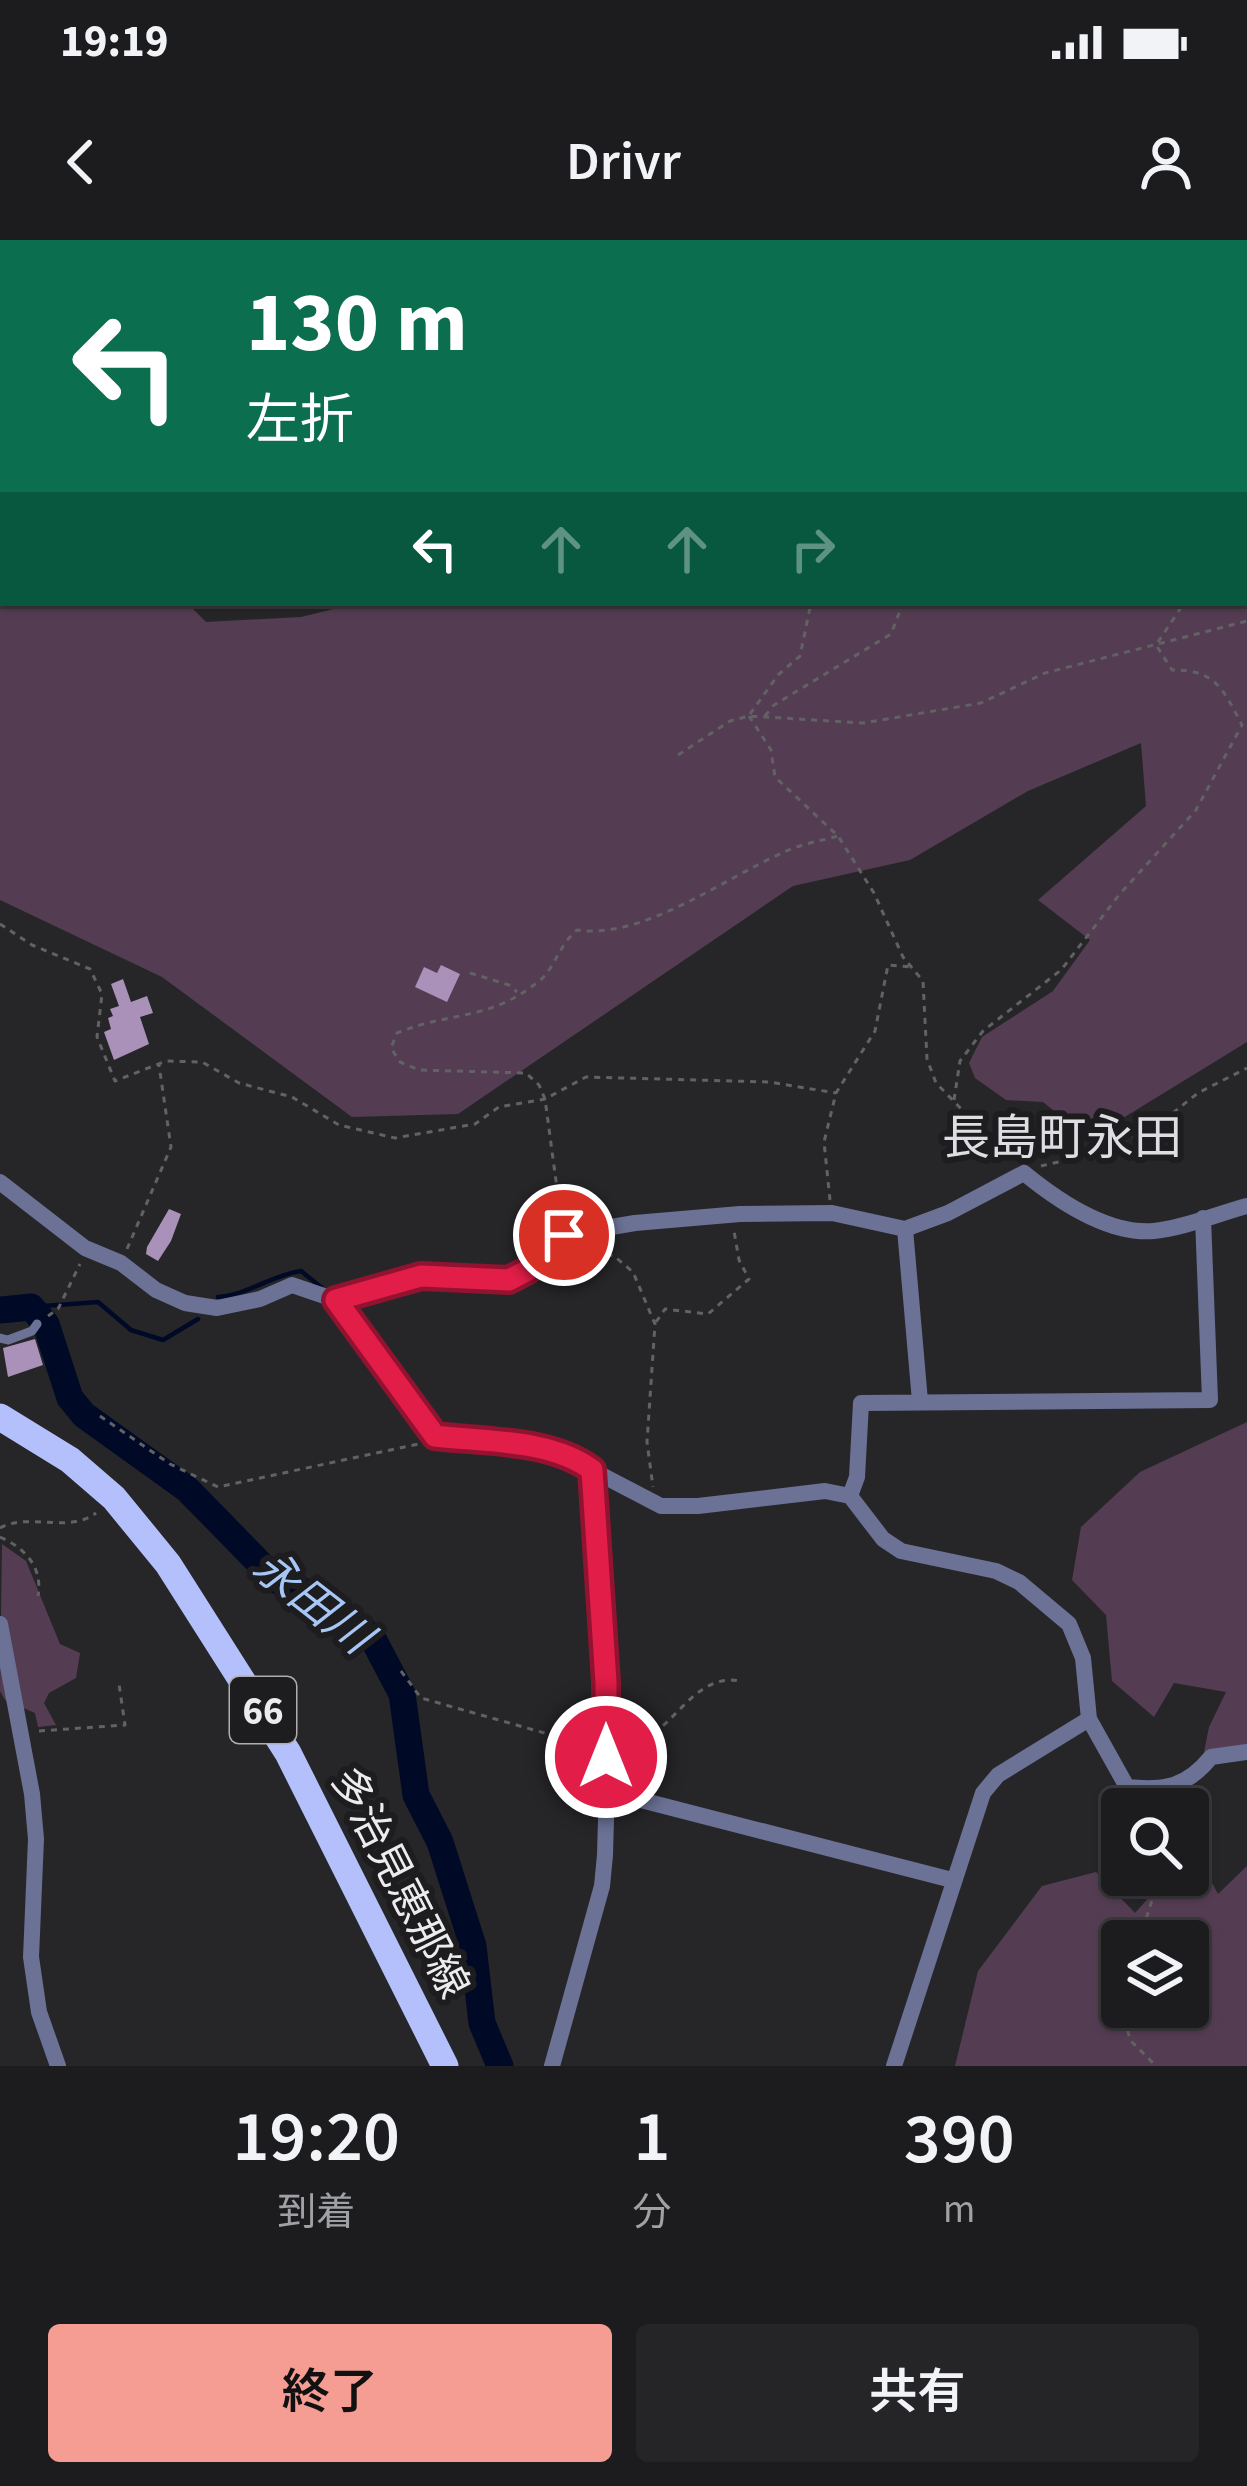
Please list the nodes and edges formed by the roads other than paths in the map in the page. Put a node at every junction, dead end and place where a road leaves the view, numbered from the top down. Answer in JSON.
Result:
{"nodes":[{"id":1,"x":0,"y":1182,"type":"edge"},
{"id":2,"x":1247,"y":1206,"type":"edge"},
{"id":3,"x":1203,"y":1218,"type":"junction"},
{"id":4,"x":905,"y":1229,"type":"junction"},
{"id":5,"x":336,"y":1300,"type":"junction"},
{"id":6,"x":37,"y":1324,"type":"dead end"},
{"id":7,"x":0,"y":1338,"type":"edge"},
{"id":8,"x":920,"y":1401,"type":"junction"},
{"id":9,"x":0,"y":1417,"type":"edge"},
{"id":10,"x":592,"y":1470,"type":"junction"},
{"id":11,"x":850,"y":1496,"type":"junction"},
{"id":12,"x":0,"y":1624,"type":"edge"},
{"id":13,"x":1089,"y":1719,"type":"junction"},
{"id":14,"x":1247,"y":1752,"type":"edge"},
{"id":15,"x":606,"y":1791,"type":"junction"},
{"id":16,"x":952,"y":1880,"type":"junction"},
{"id":17,"x":58,"y":2066,"type":"edge"},
{"id":18,"x":446,"y":2066,"type":"edge"},
{"id":19,"x":552,"y":2066,"type":"edge"},
{"id":20,"x":894,"y":2066,"type":"edge"}],
"edges":[{"from":1,"to":5,"type":"street"},
{"from":2,"to":3,"type":"street"},
{"from":3,"to":4,"type":"street"},
{"from":3,"to":8,"type":"street"},
{"from":4,"to":5,"type":"street"},
{"from":4,"to":8,"type":"street"},
{"from":5,"to":10,"type":"street"},
{"from":6,"to":7,"type":"lane"},
{"from":8,"to":11,"type":"street"},
{"from":9,"to":18,"type":"main road","name":"多治見恵那線","number":"66"},
{"from":10,"to":11,"type":"street"},
{"from":10,"to":15,"type":"street"},
{"from":11,"to":13,"type":"street"},
{"from":12,"to":17,"type":"street"},
{"from":13,"to":14,"type":"street"},
{"from":13,"to":16,"type":"street"},
{"from":15,"to":16,"type":"street"},
{"from":15,"to":19,"type":"street"},
{"from":16,"to":20,"type":"street"}]}
